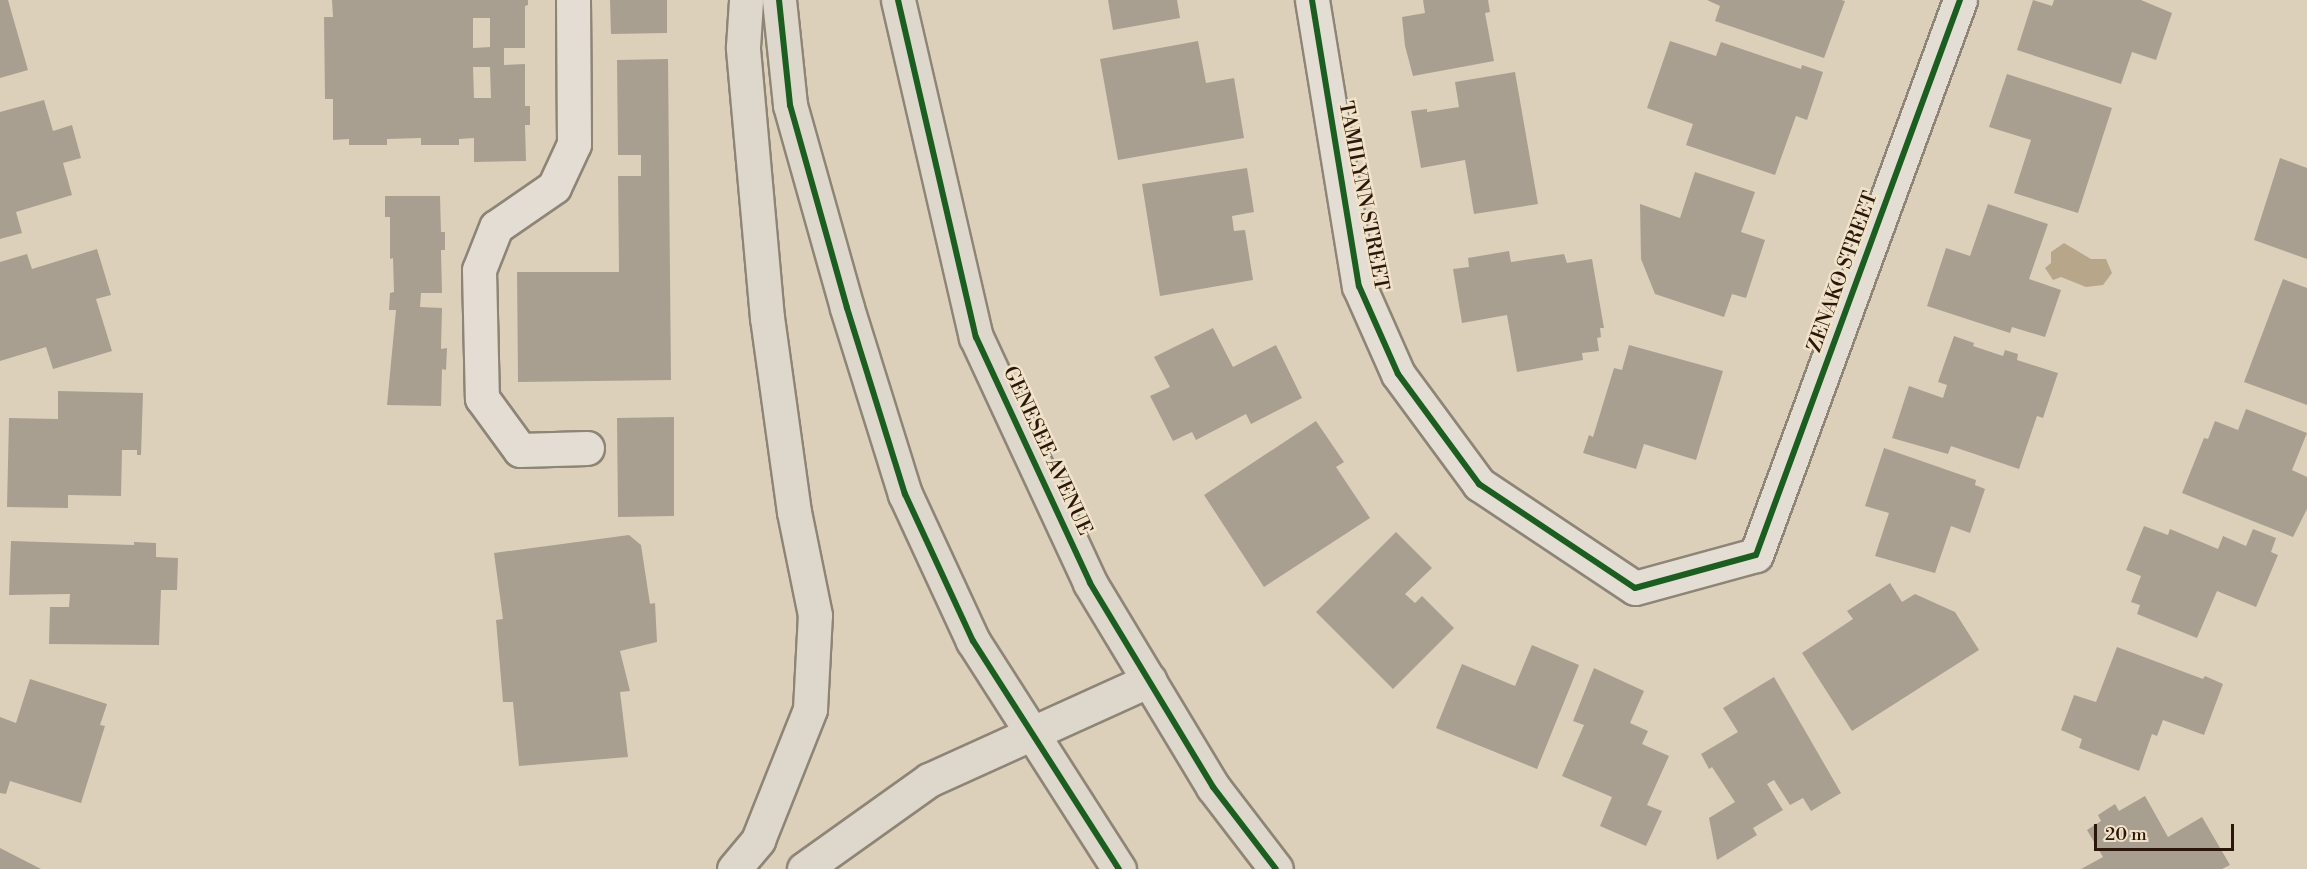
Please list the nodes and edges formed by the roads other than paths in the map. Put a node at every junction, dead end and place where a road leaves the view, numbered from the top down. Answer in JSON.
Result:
{"nodes":[{"id":1,"x":573,"y":0,"type":"edge"},
{"id":2,"x":746,"y":0,"type":"edge"},
{"id":3,"x":779,"y":0,"type":"edge"},
{"id":4,"x":898,"y":0,"type":"edge"},
{"id":5,"x":1312,"y":0,"type":"edge"},
{"id":6,"x":1960,"y":0,"type":"edge"},
{"id":7,"x":587,"y":448,"type":"dead end"},
{"id":8,"x":1756,"y":555,"type":"joint"},
{"id":9,"x":1149,"y":680,"type":"junction"},
{"id":10,"x":1032,"y":733,"type":"junction"},
{"id":11,"x":734,"y":869,"type":"edge"},
{"id":12,"x":804,"y":869,"type":"edge"},
{"id":13,"x":1119,"y":869,"type":"edge"},
{"id":14,"x":1276,"y":869,"type":"edge"}],
"edges":[{"from":1,"to":7,"type":"street"},
{"from":2,"to":11,"type":"main road"},
{"from":3,"to":10,"type":"main road"},
{"from":4,"to":9,"type":"main road","name":"GENESEE AVENUE"},
{"from":5,"to":8,"type":"street","name":"TAMILYNN STREET"},
{"from":6,"to":8,"type":"street","name":"ZENAKO STREET"},
{"from":9,"to":10,"type":"main road"},
{"from":9,"to":14,"type":"main road","name":"GENESEE AVENUE"},
{"from":10,"to":12,"type":"main road"},
{"from":10,"to":13,"type":"main road"}]}
